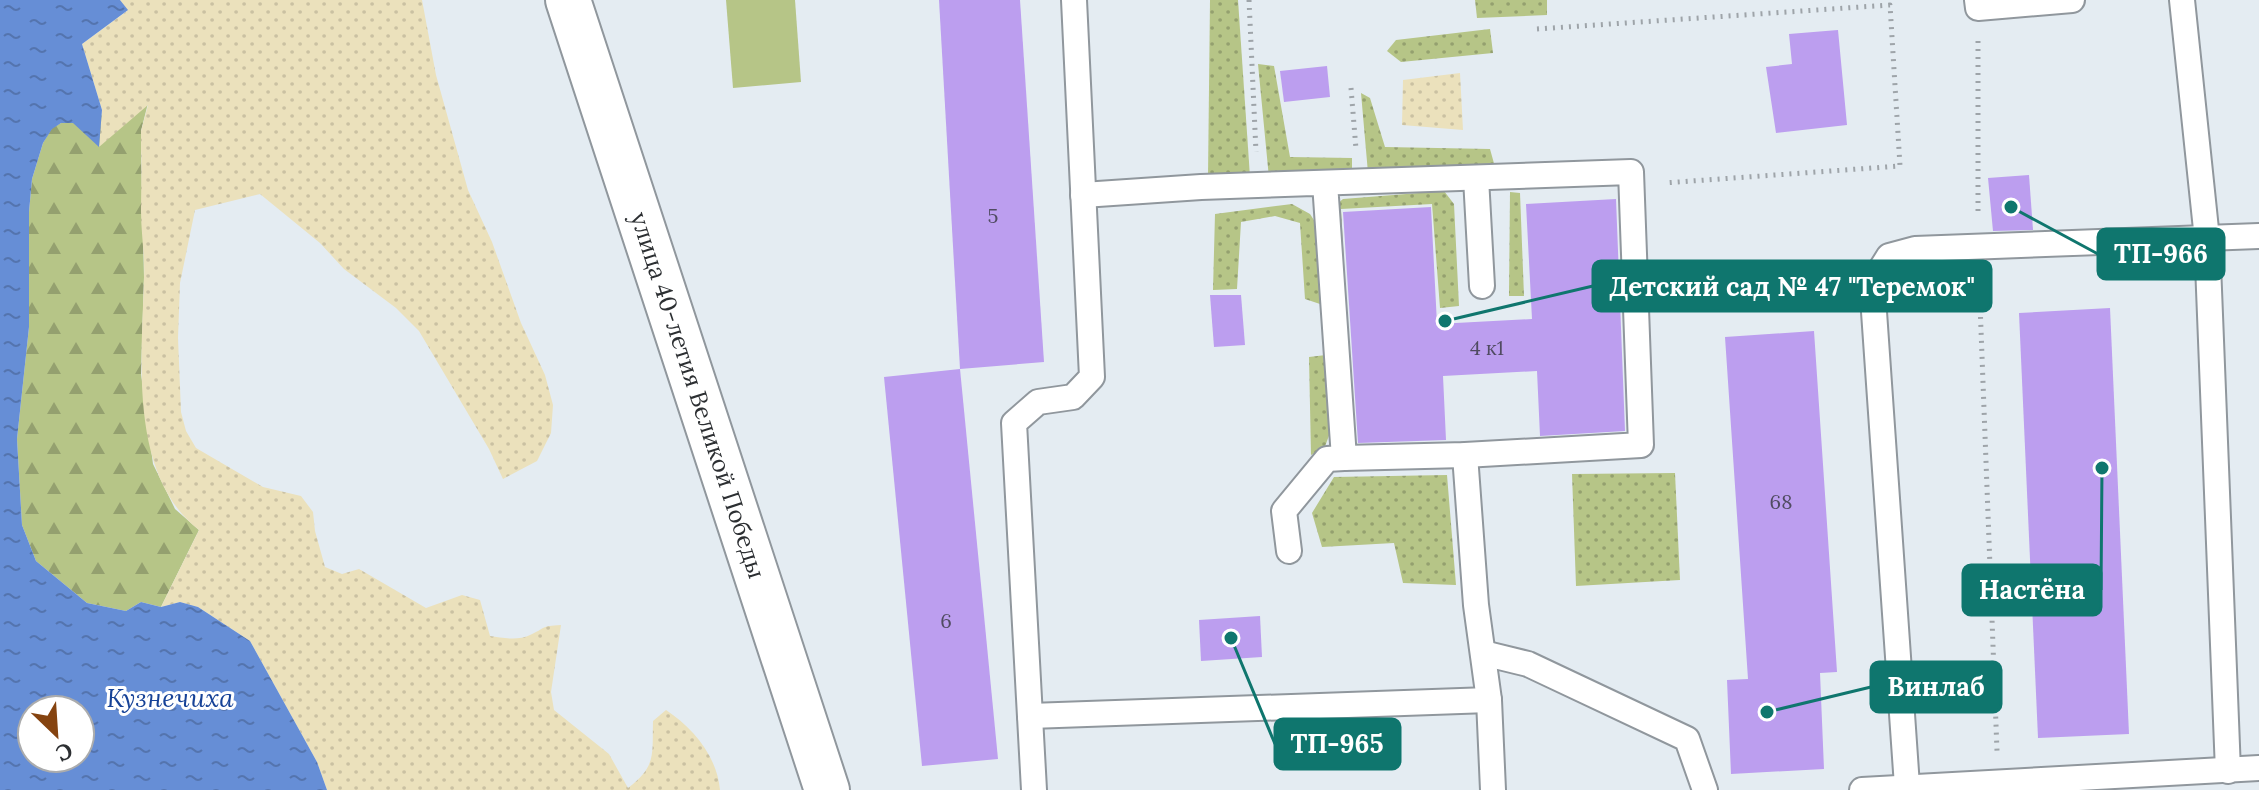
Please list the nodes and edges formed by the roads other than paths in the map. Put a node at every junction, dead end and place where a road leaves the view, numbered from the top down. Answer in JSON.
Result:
{"nodes":[{"id":1,"x":568,"y":0,"type":"edge"},
{"id":2,"x":1074,"y":0,"type":"edge"},
{"id":3,"x":2072,"y":0,"type":"edge"},
{"id":4,"x":2182,"y":0,"type":"edge"},
{"id":5,"x":1978,"y":4,"type":"edge"},
{"id":6,"x":1476,"y":178,"type":"junction"},
{"id":7,"x":1325,"y":183,"type":"junction"},
{"id":8,"x":1083,"y":195,"type":"junction"},
{"id":9,"x":2259,"y":236,"type":"edge"},
{"id":10,"x":2207,"y":239,"type":"junction"},
{"id":11,"x":1482,"y":286,"type":"dead end"},
{"id":12,"x":1465,"y":455,"type":"junction"},
{"id":13,"x":1344,"y":458,"type":"junction"},
{"id":14,"x":1289,"y":551,"type":"dead end"},
{"id":15,"x":1483,"y":653,"type":"junction"},
{"id":16,"x":1489,"y":700,"type":"junction"},
{"id":17,"x":1030,"y":716,"type":"junction"},
{"id":18,"x":2259,"y":768,"type":"edge"},
{"id":19,"x":2228,"y":771,"type":"junction"},
{"id":20,"x":2084,"y":784,"type":"edge"},
{"id":21,"x":1907,"y":786,"type":"junction"},
{"id":22,"x":827,"y":790,"type":"edge"},
{"id":23,"x":1034,"y":790,"type":"edge"},
{"id":24,"x":1493,"y":790,"type":"edge"},
{"id":25,"x":1705,"y":790,"type":"edge"},
{"id":26,"x":1862,"y":790,"type":"edge"}],
"edges":[{"from":1,"to":22,"type":"street","name":"улица 40-летия Великой Победы"},
{"from":2,"to":8,"type":"lane"},
{"from":3,"to":5,"type":"lane"},
{"from":4,"to":10,"type":"lane"},
{"from":6,"to":7,"type":"lane"},
{"from":6,"to":11,"type":"lane"},
{"from":6,"to":12,"type":"lane"},
{"from":7,"to":8,"type":"lane"},
{"from":7,"to":13,"type":"lane"},
{"from":8,"to":17,"type":"lane"},
{"from":9,"to":10,"type":"lane"},
{"from":10,"to":19,"type":"lane"},
{"from":10,"to":21,"type":"lane"},
{"from":12,"to":13,"type":"lane"},
{"from":12,"to":15,"type":"lane"},
{"from":13,"to":14,"type":"lane"},
{"from":15,"to":16,"type":"lane"},
{"from":15,"to":25,"type":"lane"},
{"from":16,"to":17,"type":"lane"},
{"from":16,"to":24,"type":"lane"},
{"from":17,"to":23,"type":"lane"},
{"from":18,"to":19,"type":"lane"},
{"from":19,"to":20,"type":"lane"},
{"from":20,"to":21,"type":"lane"},
{"from":21,"to":26,"type":"lane"}]}
